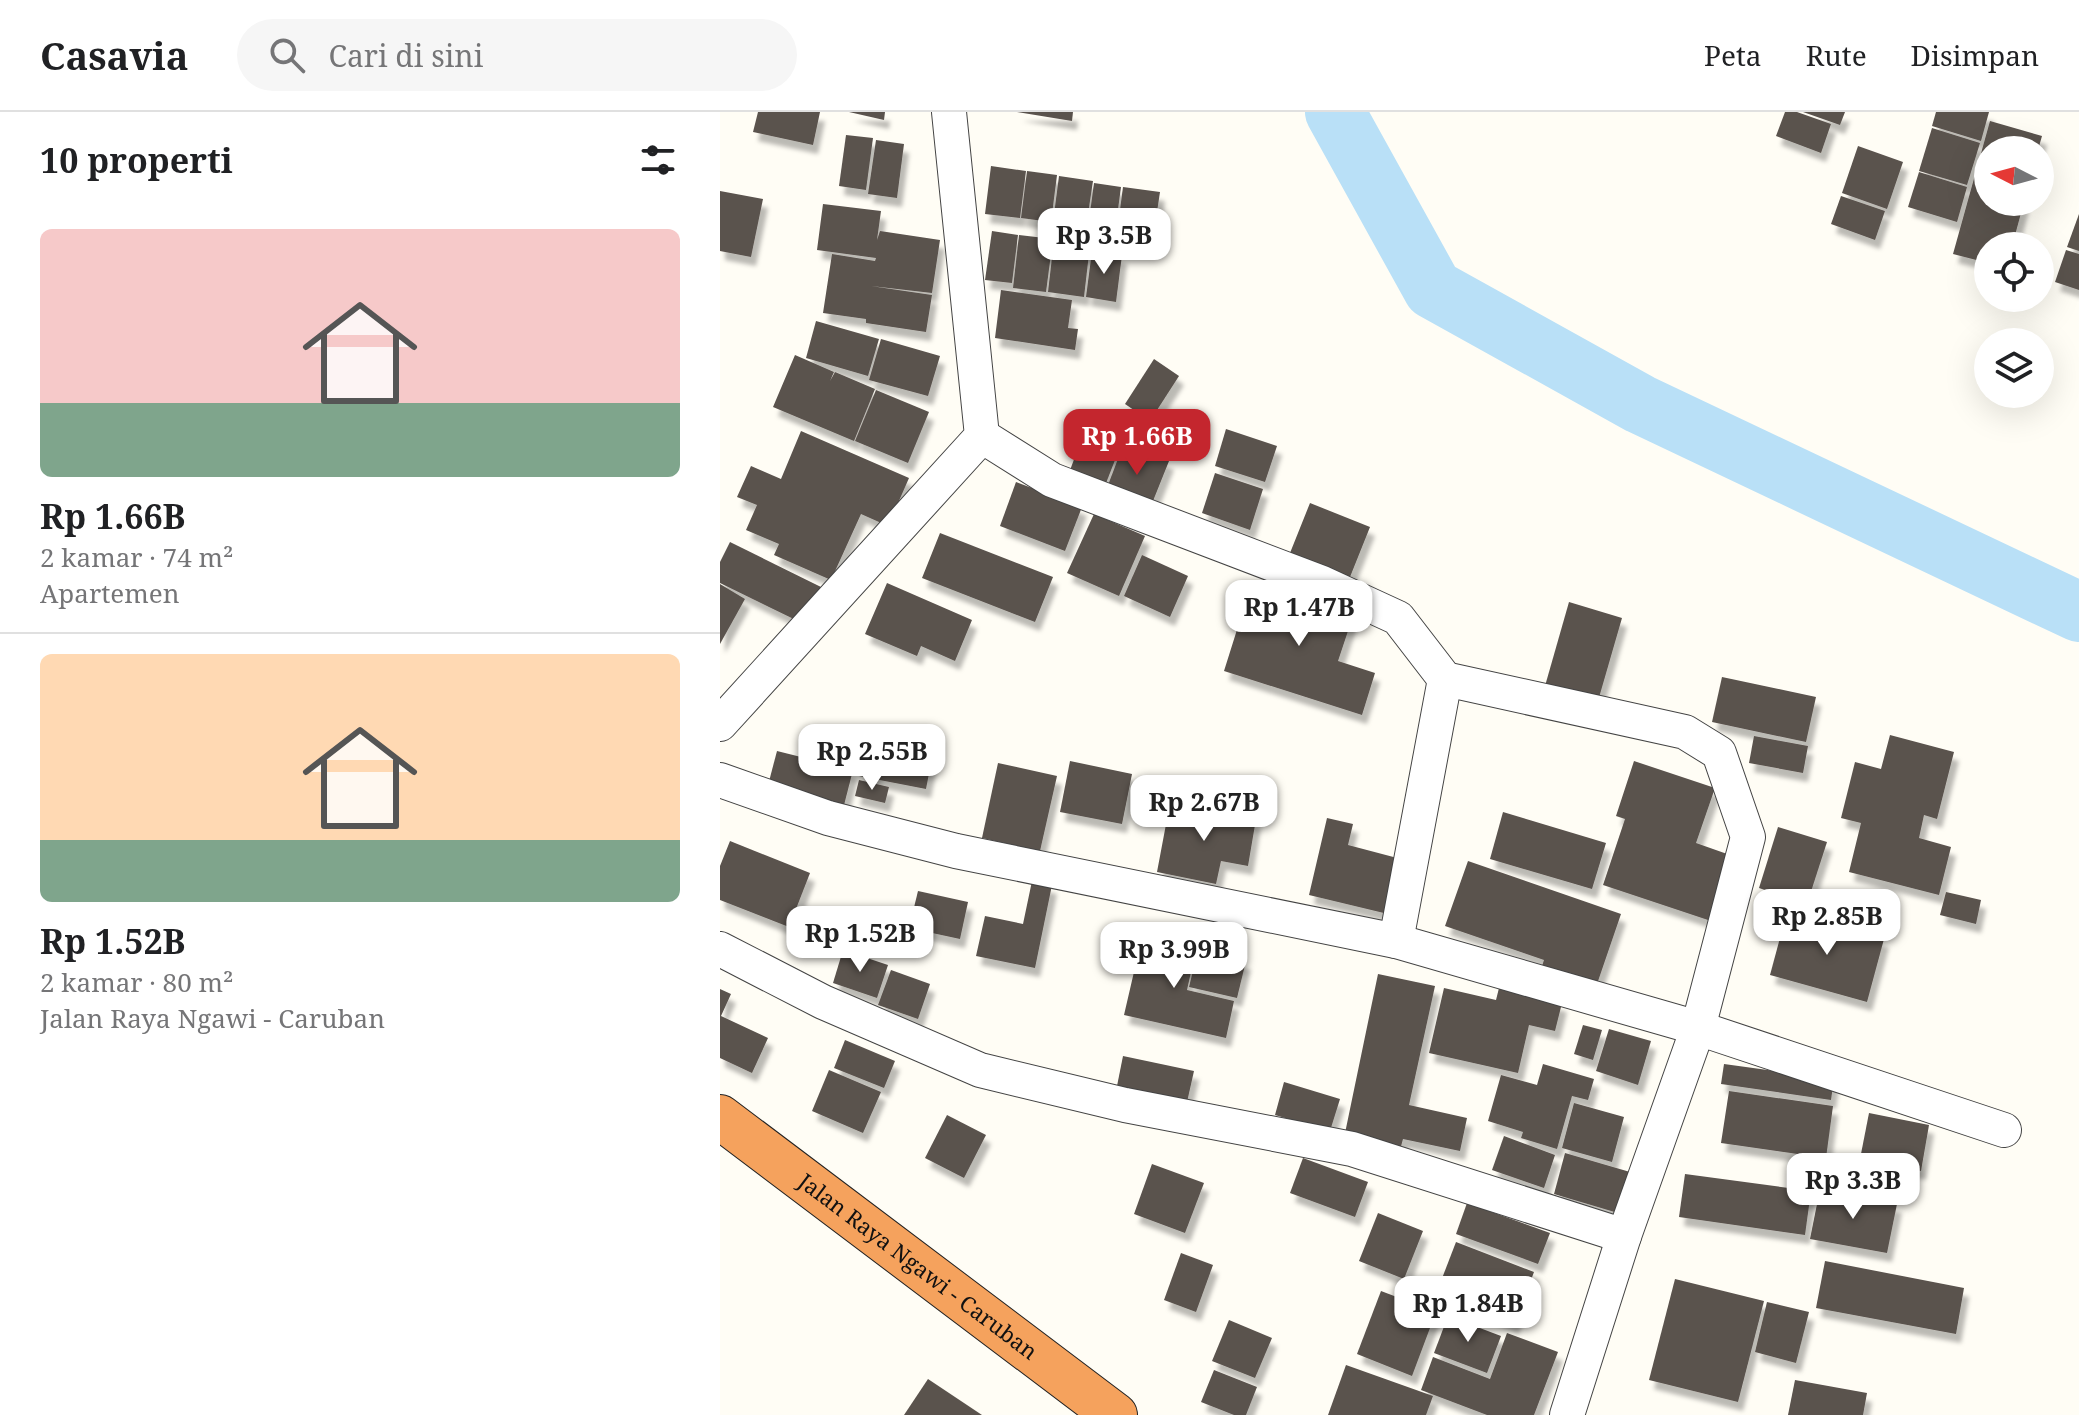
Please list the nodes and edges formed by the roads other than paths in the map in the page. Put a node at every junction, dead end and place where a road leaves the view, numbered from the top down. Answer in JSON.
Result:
{"nodes":[{"id":1,"x":949,"y":112,"type":"edge"},
{"id":2,"x":982,"y":436,"type":"junction"},
{"id":3,"x":1445,"y":679,"type":"junction"},
{"id":4,"x":720,"y":724,"type":"edge"},
{"id":5,"x":720,"y":780,"type":"edge"},
{"id":6,"x":1396,"y":941,"type":"junction"},
{"id":7,"x":720,"y":949,"type":"edge"},
{"id":8,"x":1698,"y":1028,"type":"junction"},
{"id":9,"x":720,"y":1117,"type":"edge"},
{"id":10,"x":2004,"y":1130,"type":"dead end"},
{"id":11,"x":1624,"y":1236,"type":"junction"},
{"id":12,"x":1115,"y":1415,"type":"edge"},
{"id":13,"x":1567,"y":1415,"type":"edge"}],
"edges":[{"from":1,"to":2,"type":"street"},
{"from":2,"to":3,"type":"street"},
{"from":2,"to":4,"type":"street"},
{"from":3,"to":6,"type":"street"},
{"from":3,"to":8,"type":"street"},
{"from":5,"to":6,"type":"street"},
{"from":6,"to":8,"type":"street"},
{"from":7,"to":11,"type":"street"},
{"from":8,"to":10,"type":"street"},
{"from":8,"to":11,"type":"street"},
{"from":9,"to":12,"type":"highway","name":"Jalan Raya Ngawi - Caruban"},
{"from":11,"to":13,"type":"street"}]}
